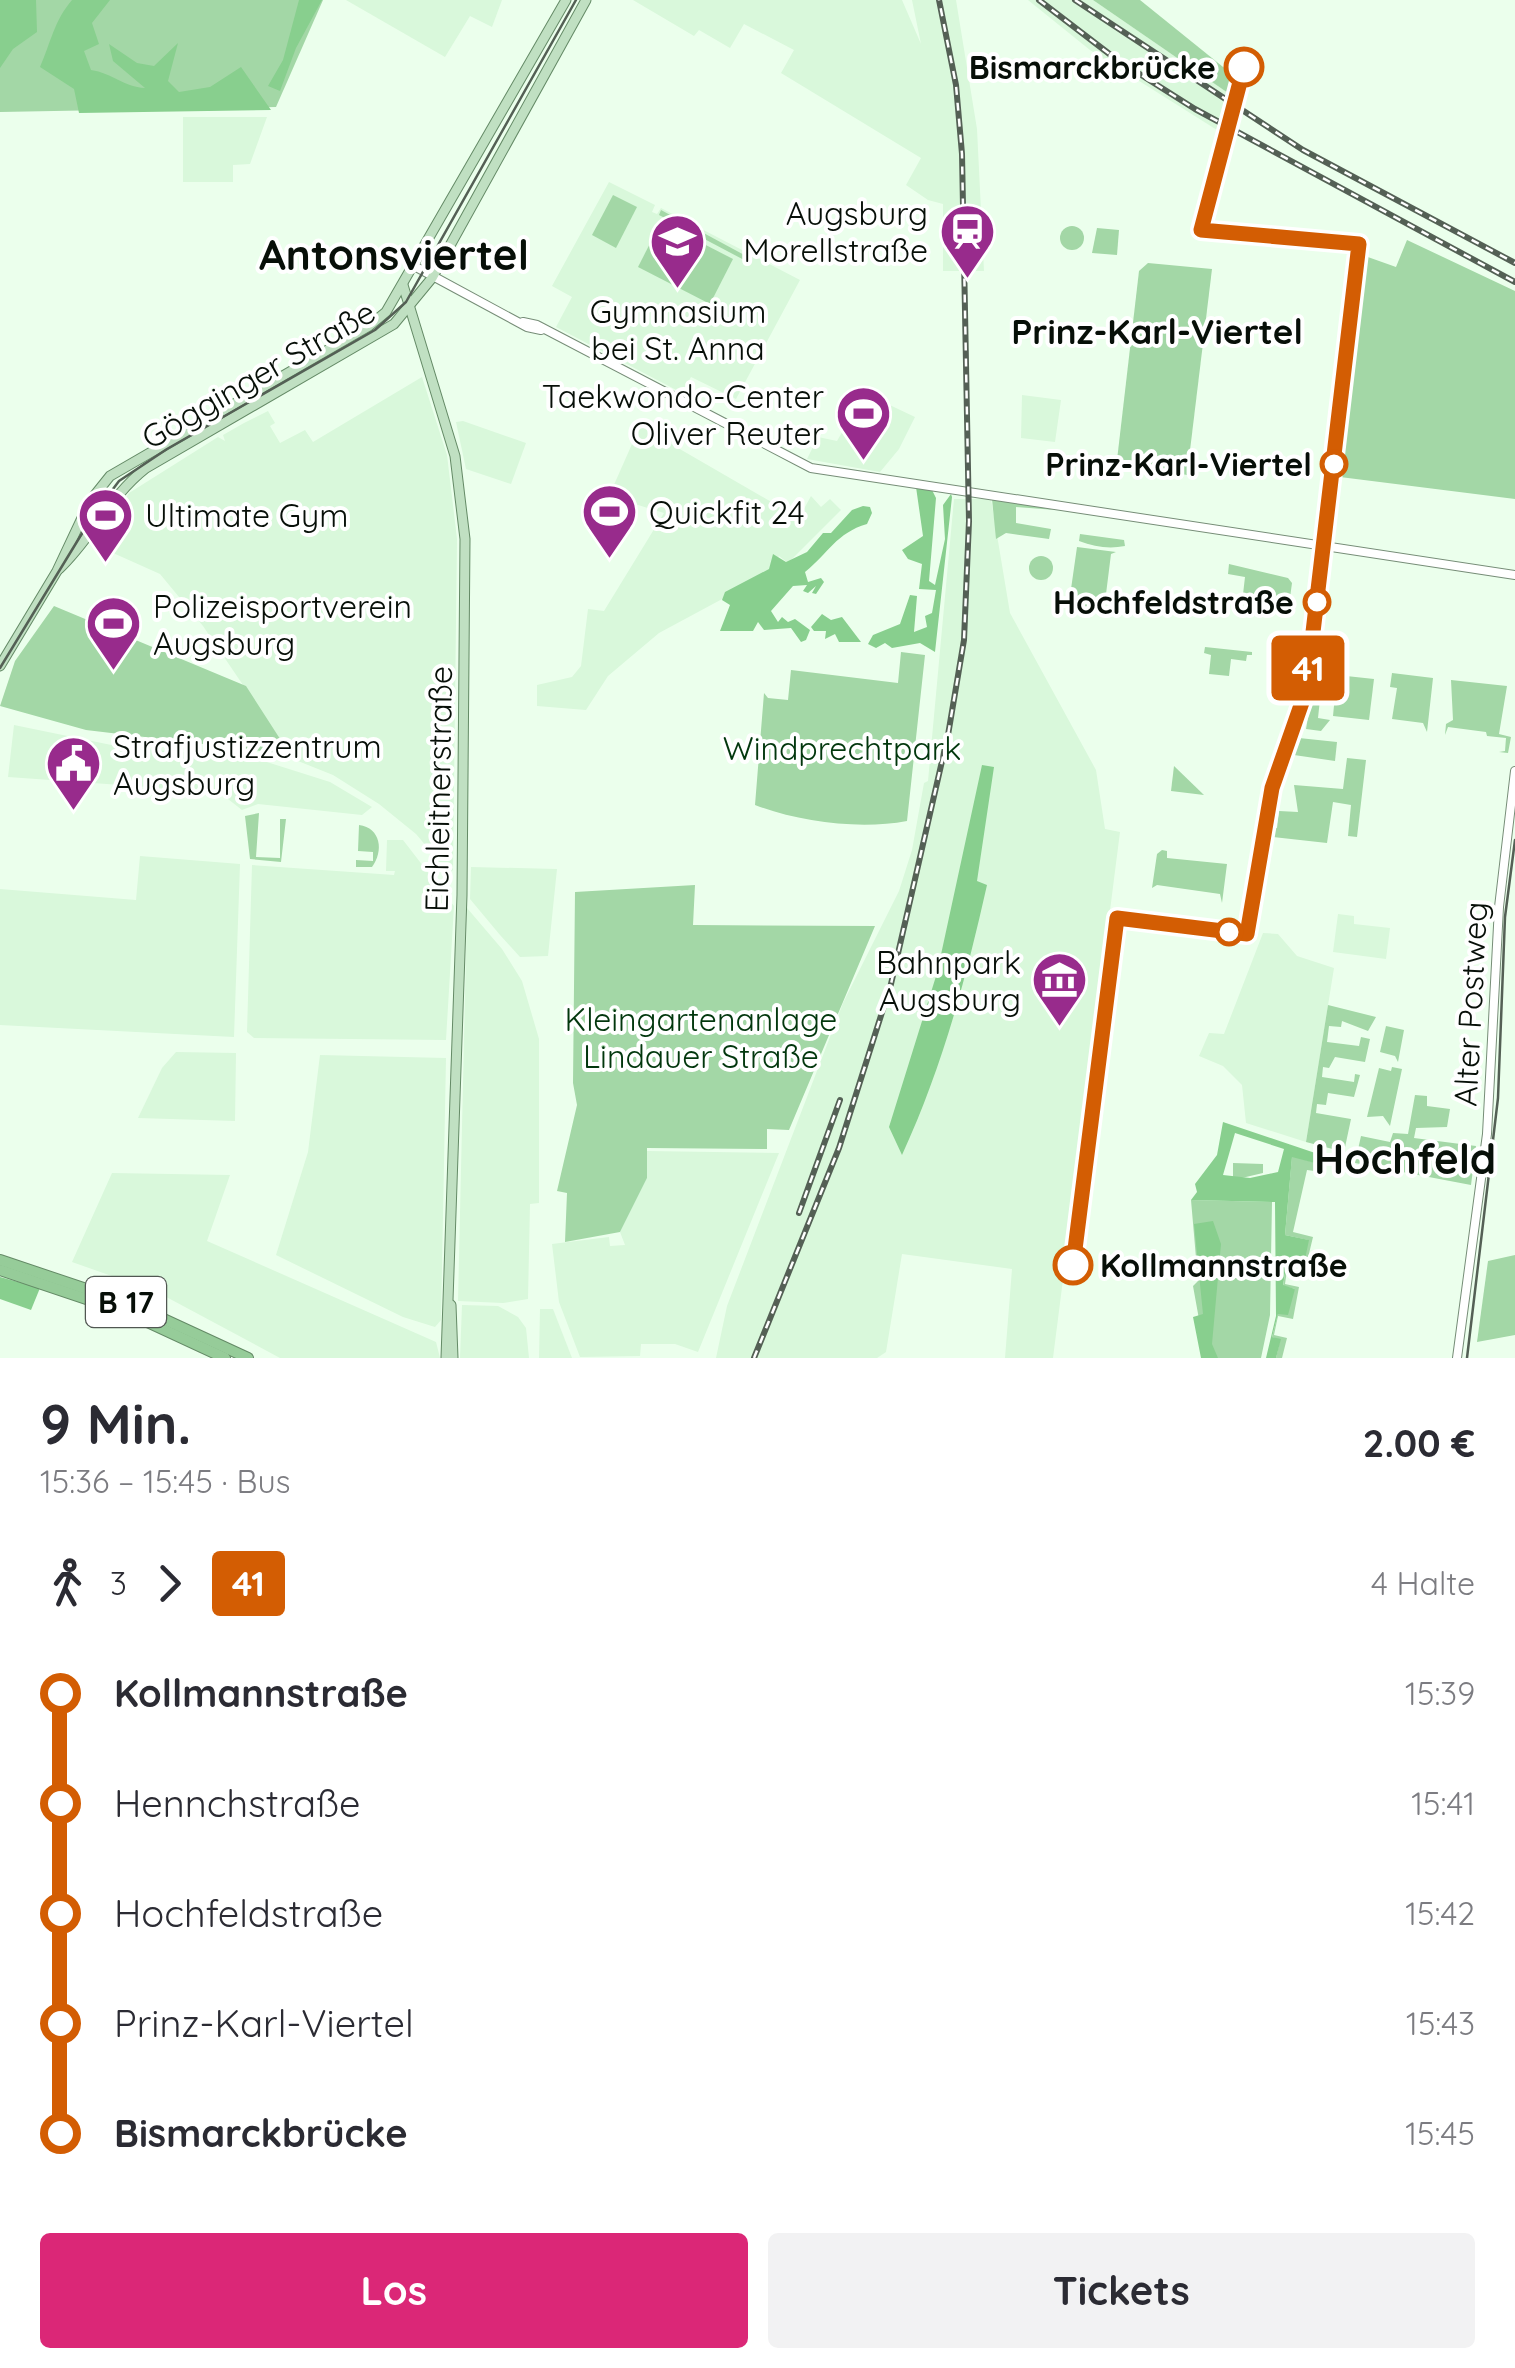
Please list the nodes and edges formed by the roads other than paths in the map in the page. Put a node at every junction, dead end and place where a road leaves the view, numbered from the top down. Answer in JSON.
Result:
{"nodes":[{"id":1,"x":566,"y":0,"type":"edge"},
{"id":2,"x":586,"y":0,"type":"edge"},
{"id":3,"x":416,"y":267,"type":"junction"},
{"id":4,"x":432,"y":278,"type":"junction"},
{"id":5,"x":404,"y":284,"type":"junction"},
{"id":6,"x":409,"y":310,"type":"junction"},
{"id":7,"x":57,"y":571,"type":"junction"},
{"id":8,"x":1515,"y":575,"type":"edge"},
{"id":9,"x":0,"y":666,"type":"edge"},
{"id":10,"x":1515,"y":771,"type":"edge"},
{"id":11,"x":0,"y":1260,"type":"edge"},
{"id":12,"x":0,"y":1270,"type":"edge"},
{"id":13,"x":225,"y":1358,"type":"edge"},
{"id":14,"x":247,"y":1358,"type":"edge"},
{"id":15,"x":450,"y":1358,"type":"edge"},
{"id":16,"x":1457,"y":1358,"type":"edge"}],
"edges":[{"from":1,"to":3,"type":"main road","name":"Gögginger Straße"},
{"from":2,"to":4,"type":"main road","name":"Gögginger Straße"},
{"from":3,"to":4,"type":"street"},
{"from":3,"to":5,"type":"main road","name":"Gögginger Straße"},
{"from":4,"to":6,"type":"main road","name":"Gögginger Straße"},
{"from":4,"to":8,"type":"street"},
{"from":5,"to":6,"type":"main road","name":"Eichleitnerstraße"},
{"from":5,"to":7,"type":"main road","name":"Gögginger Straße"},
{"from":6,"to":7,"type":"main road","name":"Gögginger Straße"},
{"from":6,"to":15,"type":"main road","name":"Eichleitnerstraße"},
{"from":7,"to":9,"type":"main road","name":"Gögginger Straße"},
{"from":10,"to":16,"type":"street","name":"Alter Postweg"},
{"from":11,"to":14,"type":"highway","number":"B 17"},
{"from":12,"to":13,"type":"highway","number":"B 17"}]}
